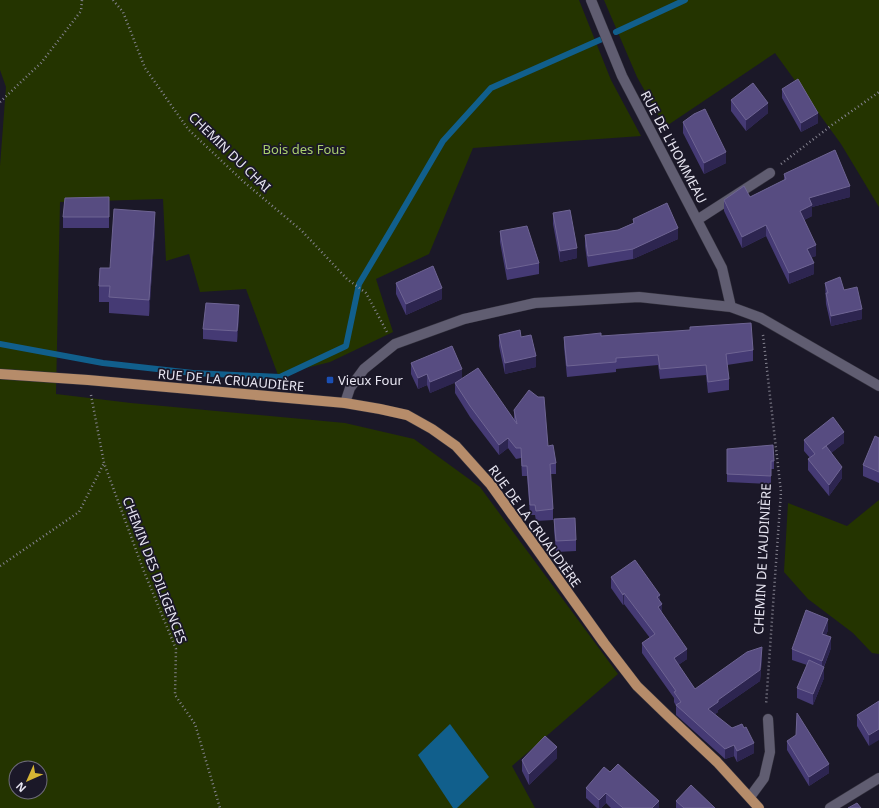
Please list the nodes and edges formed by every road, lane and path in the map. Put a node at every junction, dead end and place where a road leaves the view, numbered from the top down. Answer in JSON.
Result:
{"nodes":[{"id":1,"x":82,"y":0,"type":"edge"},
{"id":2,"x":113,"y":0,"type":"edge"},
{"id":3,"x":591,"y":0,"type":"edge"},
{"id":4,"x":879,"y":92,"type":"edge"},
{"id":5,"x":0,"y":102,"type":"edge"},
{"id":6,"x":770,"y":174,"type":"joint"},
{"id":7,"x":697,"y":220,"type":"junction"},
{"id":8,"x":732,"y":307,"type":"junction"},
{"id":9,"x":761,"y":318,"type":"junction"},
{"id":10,"x":395,"y":344,"type":"junction"},
{"id":11,"x":0,"y":374,"type":"edge"},
{"id":12,"x":88,"y":380,"type":"junction"},
{"id":13,"x":879,"y":386,"type":"edge"},
{"id":14,"x":345,"y":403,"type":"junction"},
{"id":15,"x":104,"y":463,"type":"junction"},
{"id":16,"x":0,"y":566,"type":"edge"},
{"id":17,"x":768,"y":719,"type":"joint"},
{"id":18,"x":879,"y":778,"type":"edge"},
{"id":19,"x":750,"y":797,"type":"junction"},
{"id":20,"x":220,"y":808,"type":"edge"},
{"id":21,"x":759,"y":808,"type":"edge"},
{"id":22,"x":830,"y":808,"type":"edge"}],
"edges":[{"from":1,"to":5,"type":"path"},
{"from":2,"to":10,"type":"path","name":"CHEMIN DU CHAI"},
{"from":3,"to":7,"type":"street","name":"RUE DE L'HOMMEAU"},
{"from":4,"to":6,"type":"path"},
{"from":6,"to":7,"type":"street"},
{"from":7,"to":8,"type":"street","name":"RUE DE L'HOMMEAU"},
{"from":8,"to":9,"type":"street"},
{"from":8,"to":10,"type":"street"},
{"from":9,"to":13,"type":"street"},
{"from":9,"to":17,"type":"path","name":"CHEMIN DE L'AUDINIÈRE"},
{"from":10,"to":14,"type":"street"},
{"from":11,"to":12,"type":"main road","name":"RUE DE LA CRUAUDIÈRE"},
{"from":12,"to":14,"type":"main road","name":"RUE DE LA CRUAUDIÈRE"},
{"from":12,"to":15,"type":"path","name":"CHEMIN DES DILIGENCES"},
{"from":14,"to":19,"type":"main road","name":"RUE DE LA CRUAUDIÈRE"},
{"from":15,"to":16,"type":"path"},
{"from":15,"to":20,"type":"path","name":"CHEMIN DES DILIGENCES"},
{"from":17,"to":19,"type":"street"},
{"from":18,"to":22,"type":"street"},
{"from":19,"to":21,"type":"main road","name":"RUE DE LA CRUAUDIÈRE"}]}
